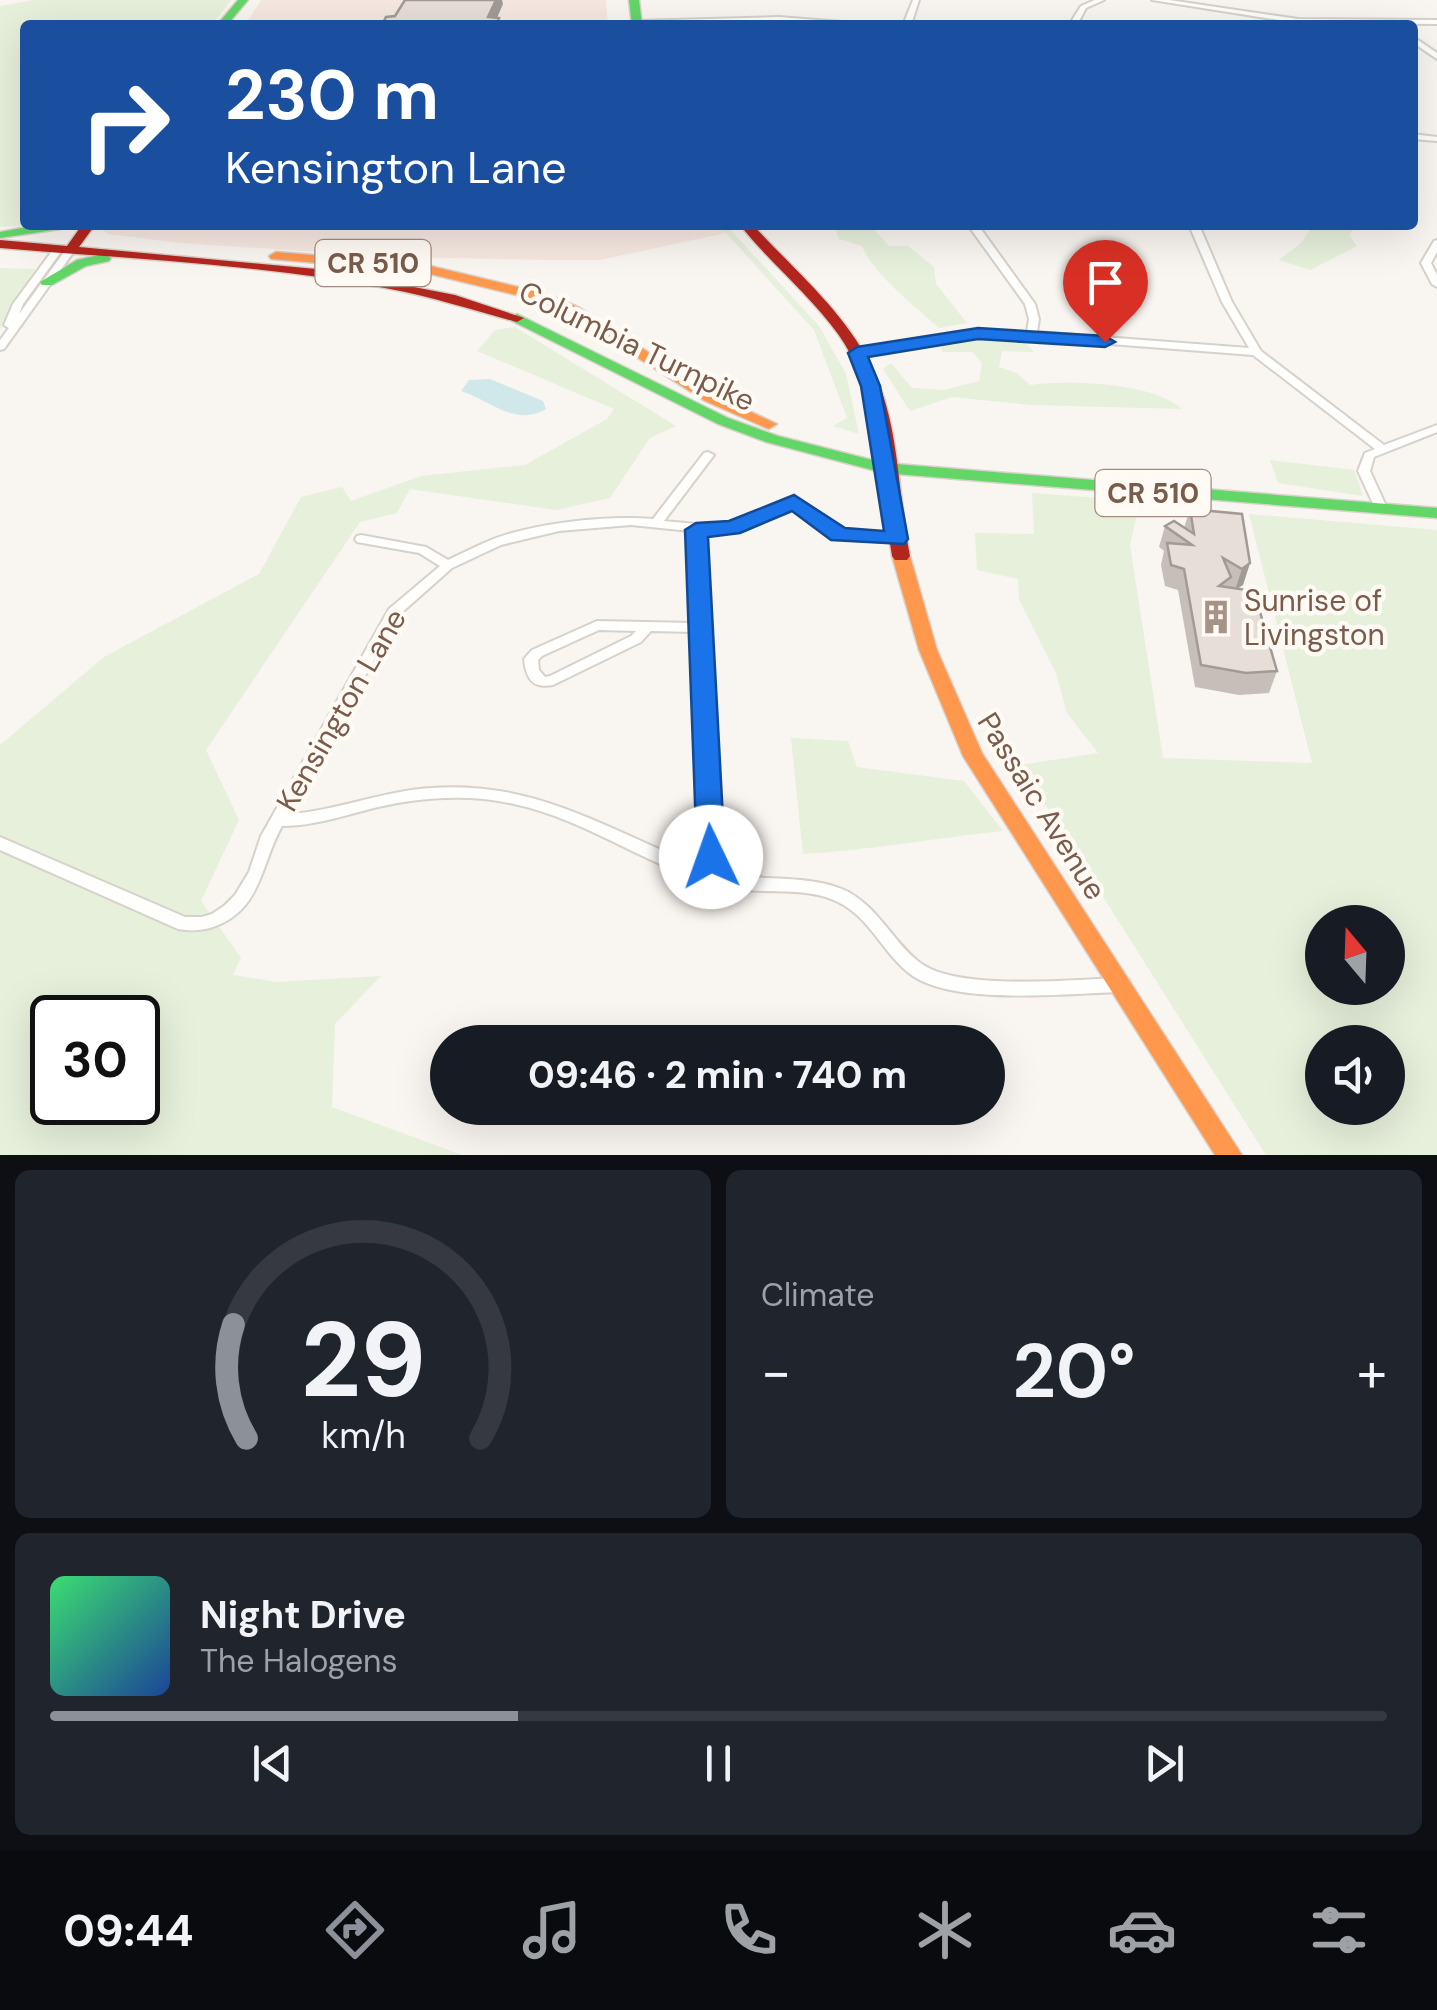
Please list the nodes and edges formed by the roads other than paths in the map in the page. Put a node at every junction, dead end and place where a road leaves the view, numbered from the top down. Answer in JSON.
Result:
{"nodes":[{"id":1,"x":243,"y":0,"type":"edge"},
{"id":2,"x":1101,"y":0,"type":"edge"},
{"id":3,"x":1154,"y":0,"type":"edge"},
{"id":4,"x":226,"y":20,"type":"edge"},
{"id":5,"x":750,"y":20,"type":"edge"},
{"id":6,"x":791,"y":20,"type":"edge"},
{"id":7,"x":1076,"y":20,"type":"edge"},
{"id":8,"x":1253,"y":20,"type":"edge"},
{"id":9,"x":750,"y":230,"type":"edge"},
{"id":10,"x":977,"y":230,"type":"edge"},
{"id":11,"x":1196,"y":230,"type":"edge"},
{"id":12,"x":0,"y":235,"type":"edge"},
{"id":13,"x":73,"y":235,"type":"edge"},
{"id":14,"x":1437,"y":243,"type":"edge"},
{"id":15,"x":0,"y":244,"type":"edge"},
{"id":16,"x":130,"y":255,"type":"junction"},
{"id":17,"x":47,"y":282,"type":"junction"},
{"id":18,"x":1437,"y":284,"type":"edge"},
{"id":19,"x":1032,"y":336,"type":"junction"},
{"id":20,"x":0,"y":347,"type":"edge"},
{"id":21,"x":1256,"y":352,"type":"junction"},
{"id":22,"x":857,"y":353,"type":"junction"},
{"id":23,"x":1437,"y":428,"type":"edge"},
{"id":24,"x":1381,"y":448,"type":"junction"},
{"id":25,"x":708,"y":455,"type":"dead end"},
{"id":26,"x":883,"y":461,"type":"junction"},
{"id":27,"x":1381,"y":508,"type":"junction"},
{"id":28,"x":1437,"y":512,"type":"edge"},
{"id":29,"x":657,"y":522,"type":"junction"},
{"id":30,"x":696,"y":530,"type":"junction"},
{"id":31,"x":362,"y":539,"type":"dead end"},
{"id":32,"x":896,"y":539,"type":"junction"},
{"id":33,"x":448,"y":565,"type":"junction"},
{"id":34,"x":647,"y":627,"type":"junction"},
{"id":35,"x":700,"y":628,"type":"junction"},
{"id":36,"x":277,"y":820,"type":"junction"},
{"id":37,"x":0,"y":843,"type":"edge"},
{"id":38,"x":705,"y":873,"type":"junction"},
{"id":39,"x":1123,"y":985,"type":"junction"},
{"id":40,"x":1228,"y":1155,"type":"edge"}],
"edges":[{"from":1,"to":4,"type":"main road"},
{"from":2,"to":7,"type":"street"},
{"from":3,"to":8,"type":"street"},
{"from":5,"to":6,"type":"street"},
{"from":9,"to":22,"type":"main road"},
{"from":10,"to":19,"type":"street"},
{"from":11,"to":21,"type":"street"},
{"from":12,"to":13,"type":"main road","name":"Columbia Turnpike","number":"CR 510"},
{"from":13,"to":15,"type":"main road","name":"Columbia Turnpike","number":"CR 510"},
{"from":13,"to":16,"type":"main road","name":"Columbia Turnpike","number":"CR 510"},
{"from":13,"to":17,"type":"street"},
{"from":13,"to":20,"type":"street"},
{"from":13,"to":26,"type":"main road","name":"Columbia Turnpike","number":"CR 510"},
{"from":14,"to":18,"type":"street"},
{"from":16,"to":17,"type":"main road"},
{"from":16,"to":26,"type":"main road","name":"Columbia Turnpike","number":"CR 510"},
{"from":17,"to":20,"type":"street"},
{"from":19,"to":21,"type":"street"},
{"from":19,"to":22,"type":"street"},
{"from":21,"to":24,"type":"street"},
{"from":22,"to":26,"type":"main road","name":"Passaic Avenue"},
{"from":23,"to":24,"type":"street"},
{"from":24,"to":27,"type":"street"},
{"from":25,"to":29,"type":"street"},
{"from":26,"to":27,"type":"main road","name":"Columbia Turnpike","number":"CR 510"},
{"from":26,"to":32,"type":"main road","name":"Passaic Avenue"},
{"from":27,"to":28,"type":"main road","number":"CR 510"},
{"from":29,"to":30,"type":"street","name":"Kensington Lane"},
{"from":29,"to":33,"type":"street","name":"Kensington Lane"},
{"from":30,"to":32,"type":"street","name":"Kensington Lane"},
{"from":30,"to":35,"type":"street"},
{"from":31,"to":33,"type":"street"},
{"from":32,"to":39,"type":"main road","name":"Passaic Avenue"},
{"from":33,"to":36,"type":"street","name":"Kensington Lane"},
{"from":34,"to":34,"type":"street"},
{"from":34,"to":35,"type":"street"},
{"from":35,"to":38,"type":"street"},
{"from":36,"to":37,"type":"street","name":"Kensington Lane"},
{"from":36,"to":38,"type":"street"},
{"from":38,"to":39,"type":"street"},
{"from":39,"to":40,"type":"main road","name":"Passaic Avenue"}]}
